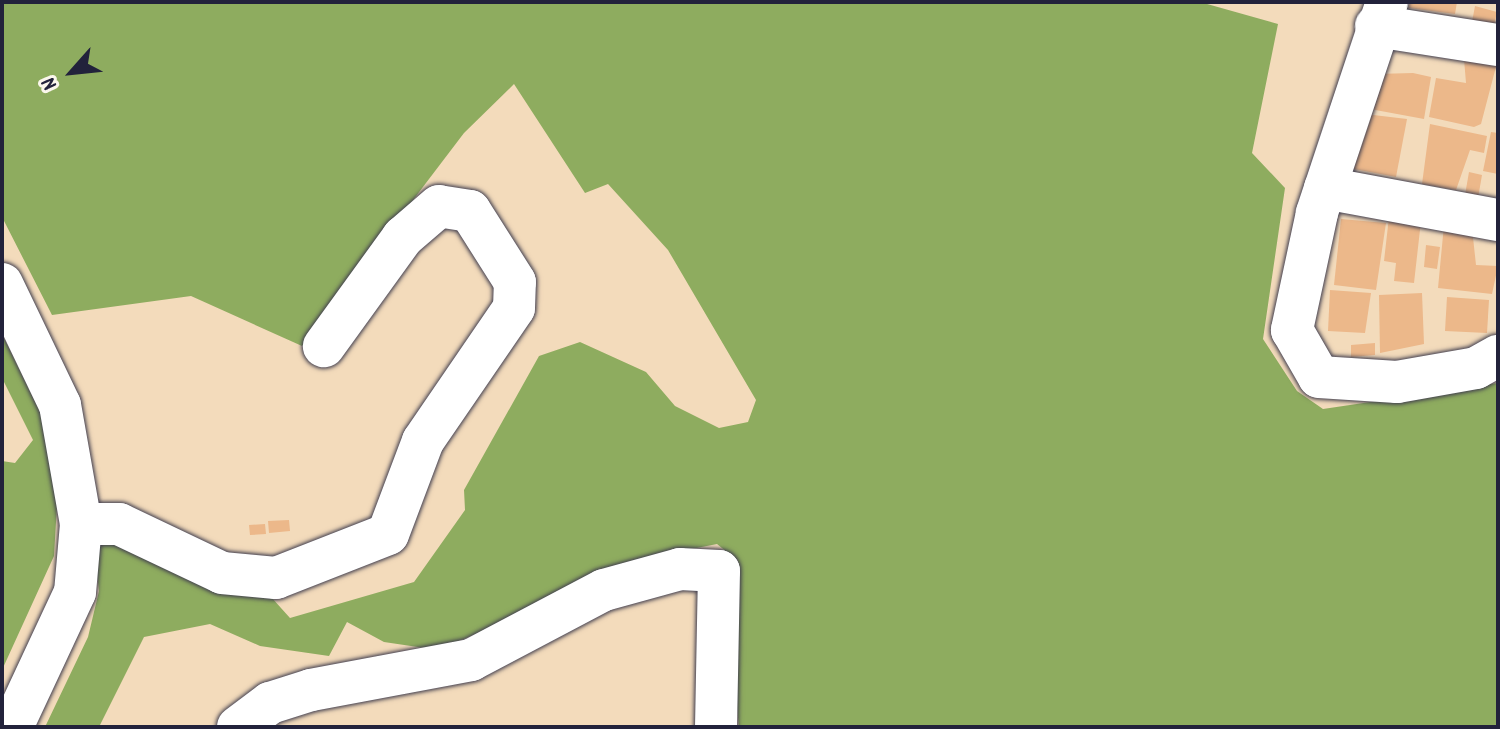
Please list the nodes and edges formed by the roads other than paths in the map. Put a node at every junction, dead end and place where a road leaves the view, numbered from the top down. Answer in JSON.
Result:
{"nodes":[{"id":1,"x":1382,"y":14,"type":"edge"},
{"id":2,"x":1498,"y":45,"type":"edge"},
{"id":3,"x":1325,"y":188,"type":"junction"},
{"id":4,"x":1498,"y":220,"type":"edge"},
{"id":5,"x":2,"y":284,"type":"edge"},
{"id":6,"x":324,"y":346,"type":"dead end"},
{"id":7,"x":1498,"y":356,"type":"edge"},
{"id":8,"x":81,"y":524,"type":"junction"},
{"id":9,"x":12,"y":727,"type":"edge"},
{"id":10,"x":238,"y":727,"type":"edge"},
{"id":11,"x":716,"y":727,"type":"edge"}],
"edges":[{"from":1,"to":2,"type":"street"},
{"from":1,"to":3,"type":"street"},
{"from":3,"to":4,"type":"street"},
{"from":3,"to":7,"type":"street"},
{"from":5,"to":8,"type":"street"},
{"from":6,"to":8,"type":"street"},
{"from":8,"to":9,"type":"street"},
{"from":10,"to":11,"type":"street"}]}
